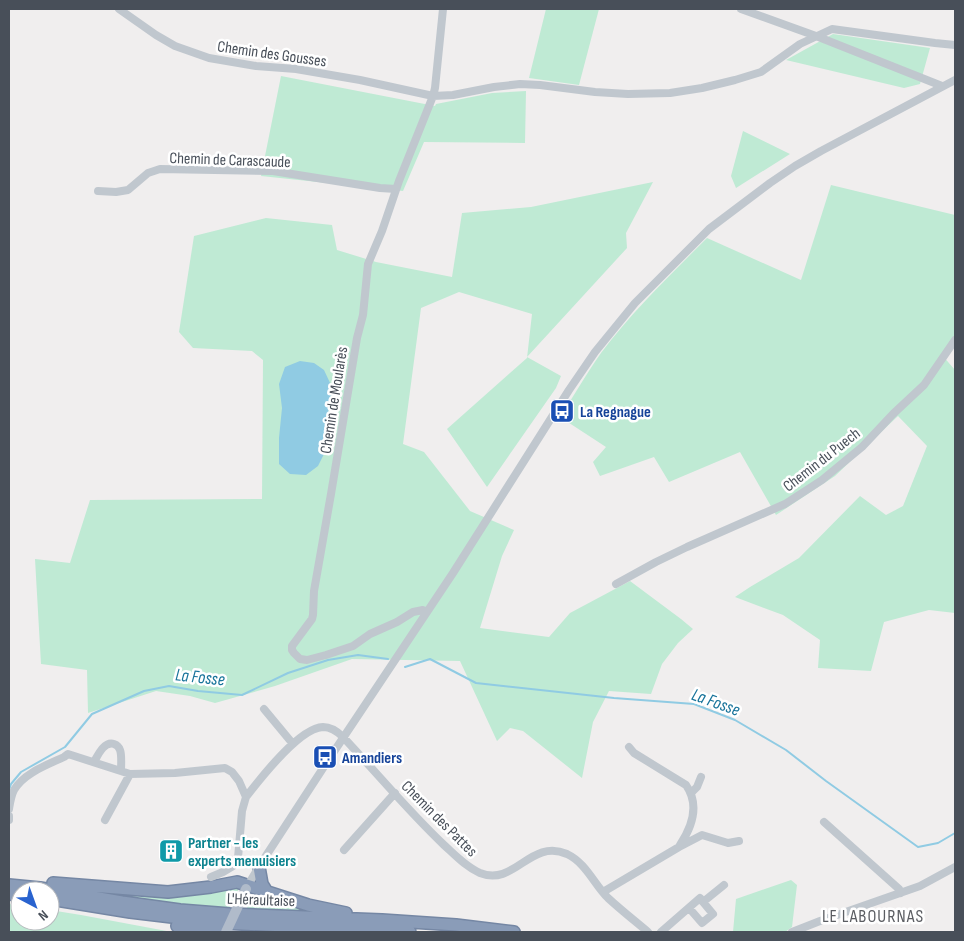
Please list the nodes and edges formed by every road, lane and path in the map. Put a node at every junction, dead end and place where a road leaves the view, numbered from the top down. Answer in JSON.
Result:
{"nodes":[{"id":1,"x":119,"y":9,"type":"edge"},
{"id":2,"x":443,"y":9,"type":"edge"},
{"id":3,"x":741,"y":9,"type":"edge"},
{"id":4,"x":816,"y":36,"type":"junction"},
{"id":5,"x":955,"y":45,"type":"edge"},
{"id":6,"x":951,"y":83,"type":"edge"},
{"id":7,"x":433,"y":96,"type":"junction"},
{"id":8,"x":396,"y":189,"type":"junction"},
{"id":9,"x":98,"y":190,"type":"dead end"},
{"id":10,"x":955,"y":340,"type":"edge"},
{"id":11,"x":616,"y":584,"type":"dead end"},
{"id":12,"x":427,"y":612,"type":"junction"},
{"id":13,"x":264,"y":709,"type":"dead end"},
{"id":14,"x":343,"y":737,"type":"junction"},
{"id":15,"x":293,"y":744,"type":"junction"},
{"id":16,"x":629,"y":747,"type":"dead end"},
{"id":17,"x":94,"y":762,"type":"junction"},
{"id":18,"x":121,"y":771,"type":"junction"},
{"id":19,"x":130,"y":774,"type":"junction"},
{"id":20,"x":701,"y":777,"type":"dead end"},
{"id":21,"x":395,"y":793,"type":"junction"},
{"id":22,"x":691,"y":793,"type":"junction"},
{"id":23,"x":246,"y":796,"type":"junction"},
{"id":24,"x":9,"y":809,"type":"edge"},
{"id":25,"x":9,"y":816,"type":"edge"},
{"id":26,"x":9,"y":820,"type":"edge"},
{"id":27,"x":105,"y":820,"type":"dead end"},
{"id":28,"x":824,"y":822,"type":"dead end"},
{"id":29,"x":739,"y":841,"type":"dead end"},
{"id":30,"x":679,"y":847,"type":"junction"},
{"id":31,"x":344,"y":850,"type":"dead end"},
{"id":32,"x":955,"y":867,"type":"edge"},
{"id":33,"x":258,"y":868,"type":"junction"},
{"id":34,"x":211,"y":877,"type":"dead end"},
{"id":35,"x":9,"y":880,"type":"edge"},
{"id":36,"x":9,"y":885,"type":"edge"},
{"id":37,"x":724,"y":885,"type":"dead end"},
{"id":38,"x":247,"y":887,"type":"junction"},
{"id":39,"x":267,"y":892,"type":"junction"},
{"id":40,"x":603,"y":892,"type":"junction"},
{"id":41,"x":901,"y":893,"type":"junction"},
{"id":42,"x":60,"y":901,"type":"edge"},
{"id":43,"x":703,"y":902,"type":"junction"},
{"id":44,"x":60,"y":905,"type":"edge"},
{"id":45,"x":689,"y":908,"type":"junction"},
{"id":46,"x":456,"y":925,"type":"junction"},
{"id":47,"x":226,"y":932,"type":"edge"},
{"id":48,"x":251,"y":932,"type":"edge"},
{"id":49,"x":410,"y":932,"type":"edge"},
{"id":50,"x":514,"y":932,"type":"edge"},
{"id":51,"x":648,"y":932,"type":"edge"},
{"id":52,"x":661,"y":932,"type":"edge"},
{"id":53,"x":792,"y":932,"type":"edge"}],
"edges":[{"from":1,"to":7,"type":"street","name":"Chemin des Gousses"},
{"from":2,"to":7,"type":"street","name":"Chemin de Moularès"},
{"from":3,"to":4,"type":"street"},
{"from":4,"to":5,"type":"street","name":"Chemin des Gousses"},
{"from":4,"to":6,"type":"street"},
{"from":4,"to":7,"type":"street","name":"Chemin des Gousses"},
{"from":6,"to":12,"type":"street"},
{"from":7,"to":8,"type":"street","name":"Chemin de Moularès"},
{"from":8,"to":9,"type":"street","name":"Chemin de Carascaude"},
{"from":8,"to":12,"type":"street","name":"Chemin de Moularès"},
{"from":10,"to":11,"type":"street","name":"Chemin du Puech"},
{"from":12,"to":14,"type":"street"},
{"from":13,"to":15,"type":"street"},
{"from":14,"to":15,"type":"street"},
{"from":14,"to":21,"type":"street","name":"Chemin des Pattes"},
{"from":14,"to":33,"type":"street"},
{"from":15,"to":23,"type":"street"},
{"from":16,"to":22,"type":"street"},
{"from":17,"to":18,"type":"street"},
{"from":17,"to":18,"type":"street"},
{"from":17,"to":24,"type":"street"},
{"from":18,"to":19,"type":"street"},
{"from":19,"to":23,"type":"street"},
{"from":19,"to":27,"type":"street"},
{"from":20,"to":22,"type":"street"},
{"from":21,"to":31,"type":"street"},
{"from":21,"to":40,"type":"street","name":"Chemin des Pattes"},
{"from":22,"to":30,"type":"street"},
{"from":23,"to":34,"type":"street"},
{"from":25,"to":26,"type":"street"},
{"from":28,"to":41,"type":"street"},
{"from":29,"to":30,"type":"street"},
{"from":30,"to":40,"type":"street"},
{"from":32,"to":41,"type":"street"},
{"from":33,"to":38,"type":"street"},
{"from":33,"to":39,"type":"highway"},
{"from":35,"to":38,"type":"highway"},
{"from":36,"to":46,"type":"highway","name":"L'Héraultaise"},
{"from":37,"to":43,"type":"street"},
{"from":38,"to":39,"type":"highway"},
{"from":38,"to":47,"type":"main road","bridge":true},
{"from":39,"to":46,"type":"highway"},
{"from":40,"to":51,"type":"street","name":"Chemin des Pattes"},
{"from":41,"to":53,"type":"street"},
{"from":42,"to":49,"type":"highway","name":"L'Héraultaise"},
{"from":43,"to":45,"type":"street"},
{"from":43,"to":45,"type":"street"},
{"from":44,"to":48,"type":"highway"},
{"from":45,"to":52,"type":"street"},
{"from":46,"to":50,"type":"highway","name":"L'Héraultaise"}]}
